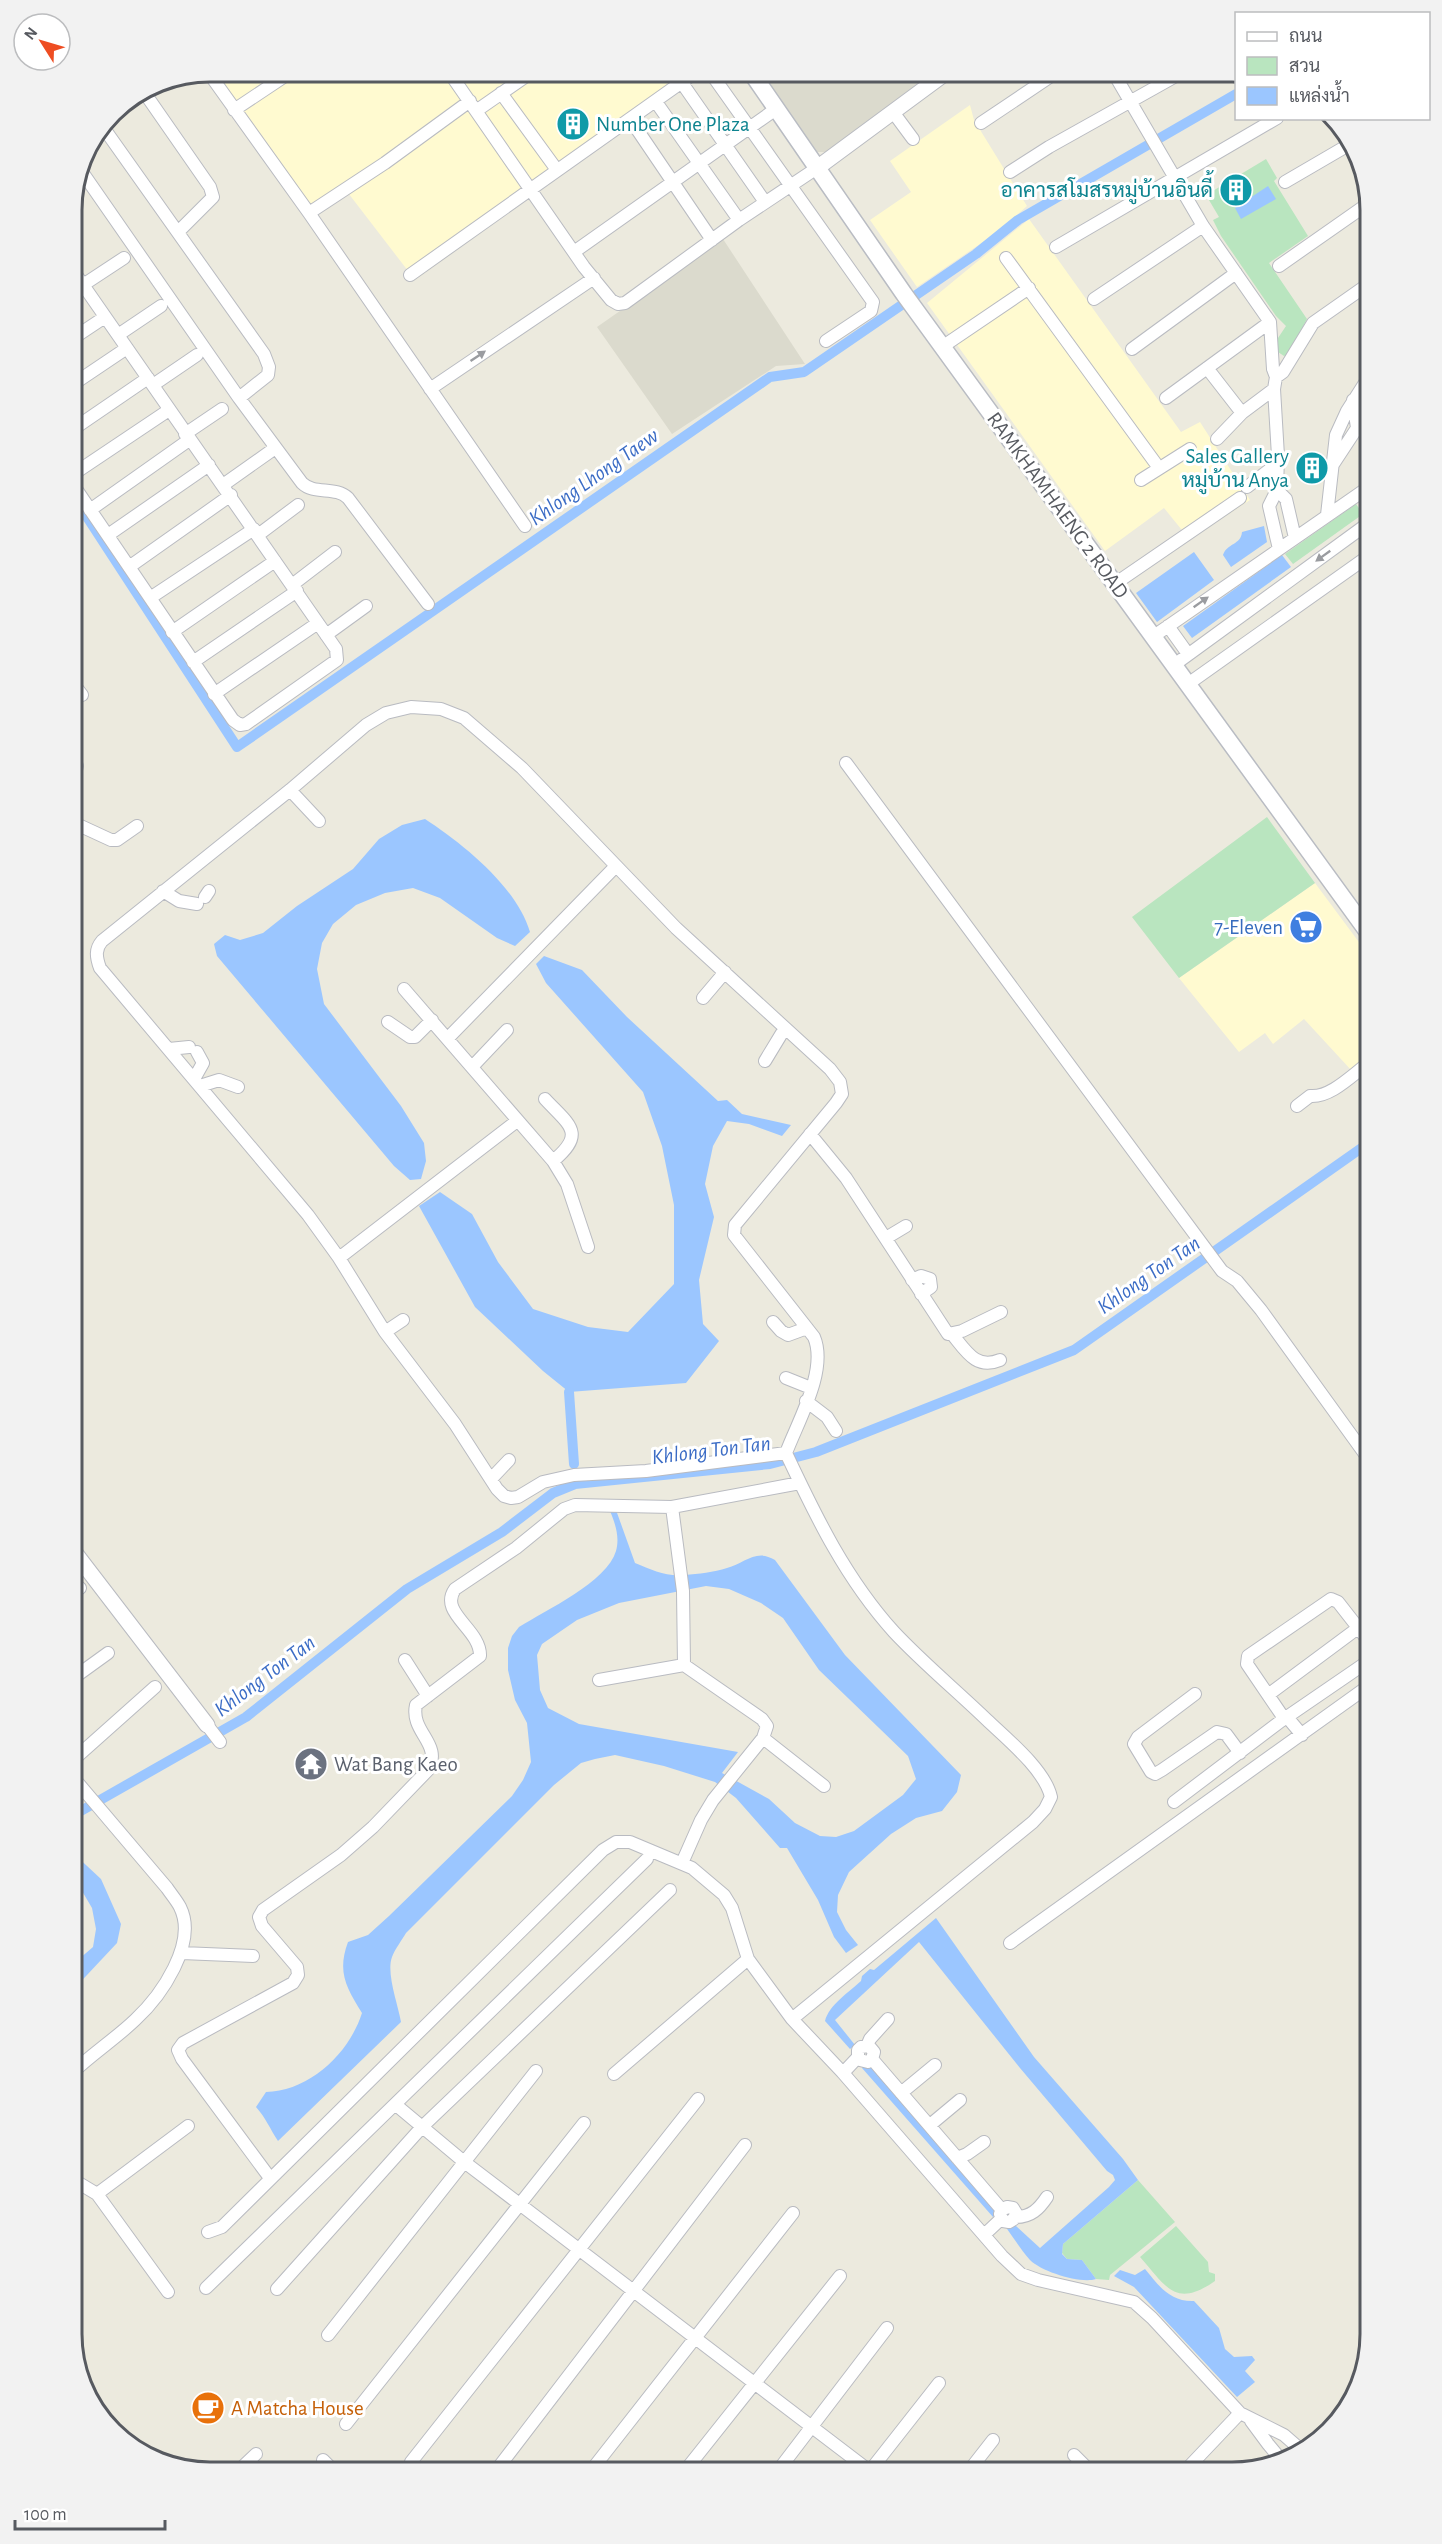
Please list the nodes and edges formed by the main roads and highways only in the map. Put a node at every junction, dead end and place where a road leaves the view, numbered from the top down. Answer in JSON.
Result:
{"nodes":[{"id":1,"x":758,"y":83,"type":"edge"},
{"id":2,"x":1360,"y":921,"type":"edge"}],
"edges":[{"from":1,"to":2,"type":"main road","name":"RAMKHAMHAENG 2 ROAD"}]}
